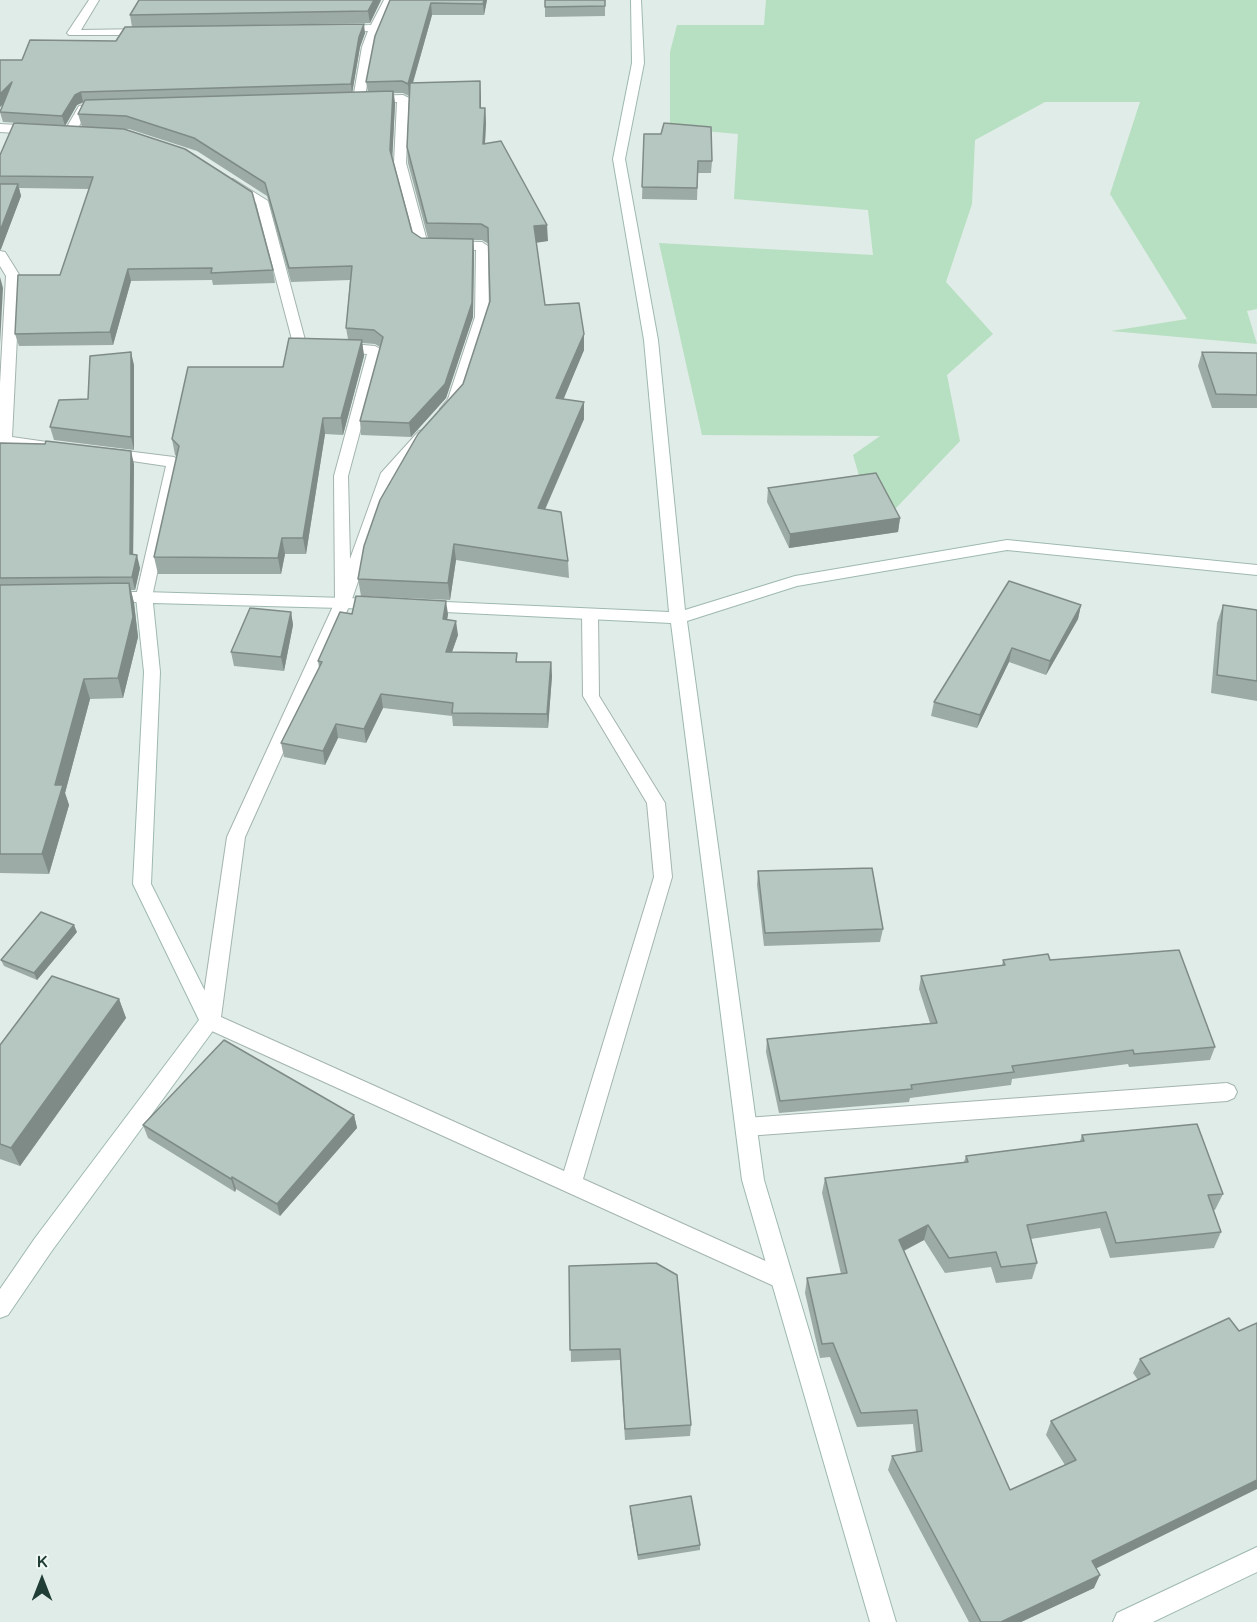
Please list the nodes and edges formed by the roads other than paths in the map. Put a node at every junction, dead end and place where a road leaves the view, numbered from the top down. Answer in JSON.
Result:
{"nodes":[{"id":1,"x":94,"y":0,"type":"edge"},
{"id":2,"x":389,"y":0,"type":"edge"},
{"id":3,"x":636,"y":0,"type":"edge"},
{"id":4,"x":375,"y":28,"type":"junction"},
{"id":5,"x":328,"y":29,"type":"edge"},
{"id":6,"x":154,"y":32,"type":"edge"},
{"id":7,"x":107,"y":108,"type":"edge"},
{"id":8,"x":0,"y":128,"type":"edge"},
{"id":9,"x":222,"y":176,"type":"edge"},
{"id":10,"x":0,"y":255,"type":"edge"},
{"id":11,"x":2,"y":442,"type":"edge"},
{"id":12,"x":60,"y":448,"type":"edge"},
{"id":13,"x":94,"y":452,"type":"edge"},
{"id":14,"x":1257,"y":570,"type":"edge"},
{"id":15,"x":89,"y":597,"type":"edge"},
{"id":16,"x":144,"y":597,"type":"junction"},
{"id":17,"x":343,"y":602,"type":"junction"},
{"id":18,"x":590,"y":614,"type":"junction"},
{"id":19,"x":678,"y":618,"type":"junction"},
{"id":20,"x":210,"y":1021,"type":"junction"},
{"id":21,"x":1227,"y":1092,"type":"dead end"},
{"id":22,"x":746,"y":1127,"type":"junction"},
{"id":23,"x":571,"y":1184,"type":"junction"},
{"id":24,"x":782,"y":1279,"type":"junction"},
{"id":25,"x":0,"y":1308,"type":"edge"},
{"id":26,"x":1257,"y":1559,"type":"edge"},
{"id":27,"x":883,"y":1622,"type":"edge"},
{"id":28,"x":1126,"y":1622,"type":"edge"}],
"edges":[{"from":1,"to":6,"type":"street"},
{"from":2,"to":4,"type":"street"},
{"from":3,"to":19,"type":"street"},
{"from":4,"to":5,"type":"street"},
{"from":4,"to":17,"type":"street"},
{"from":7,"to":8,"type":"street"},
{"from":9,"to":17,"type":"street"},
{"from":10,"to":11,"type":"street"},
{"from":11,"to":12,"type":"street"},
{"from":13,"to":16,"type":"street"},
{"from":14,"to":19,"type":"street"},
{"from":15,"to":16,"type":"street"},
{"from":16,"to":17,"type":"street"},
{"from":16,"to":20,"type":"street"},
{"from":17,"to":18,"type":"street"},
{"from":17,"to":20,"type":"street"},
{"from":18,"to":19,"type":"street"},
{"from":18,"to":23,"type":"street"},
{"from":19,"to":22,"type":"street"},
{"from":20,"to":23,"type":"street"},
{"from":20,"to":25,"type":"street"},
{"from":21,"to":22,"type":"street"},
{"from":22,"to":24,"type":"street"},
{"from":23,"to":24,"type":"street"},
{"from":24,"to":27,"type":"street"},
{"from":26,"to":28,"type":"street"}]}
